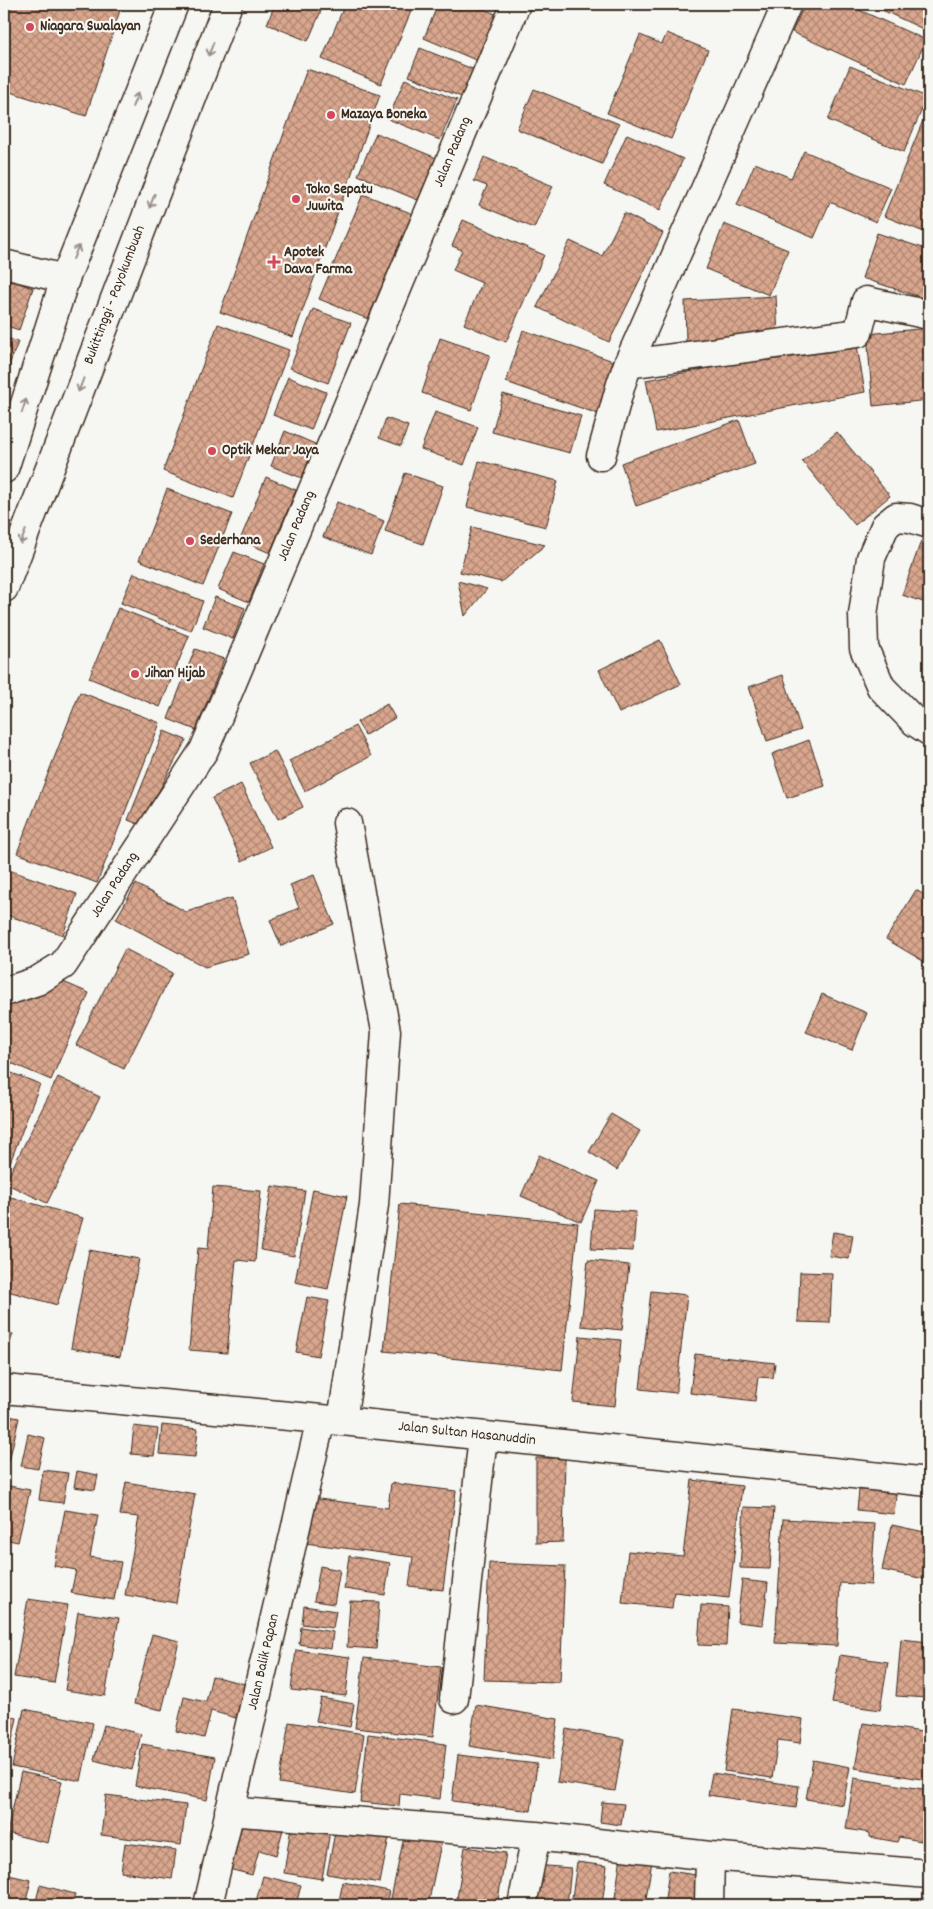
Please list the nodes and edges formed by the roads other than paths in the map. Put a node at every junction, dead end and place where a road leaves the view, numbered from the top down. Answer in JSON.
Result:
{"nodes":[{"id":1,"x":174,"y":4,"type":"edge"},
{"id":2,"x":228,"y":4,"type":"edge"},
{"id":3,"x":516,"y":4,"type":"edge"},
{"id":4,"x":788,"y":4,"type":"edge"},
{"id":5,"x":4,"y":264,"type":"edge"},
{"id":6,"x":65,"y":279,"type":"junction"},
{"id":7,"x":929,"y":315,"type":"edge"},
{"id":8,"x":628,"y":364,"type":"junction"},
{"id":9,"x":601,"y":456,"type":"dead end"},
{"id":10,"x":4,"y":469,"type":"edge"},
{"id":11,"x":929,"y":524,"type":"edge"},
{"id":12,"x":4,"y":588,"type":"edge"},
{"id":13,"x":929,"y":731,"type":"edge"},
{"id":14,"x":347,"y":823,"type":"dead end"},
{"id":15,"x":4,"y":992,"type":"edge"},
{"id":16,"x":4,"y":1389,"type":"edge"},
{"id":17,"x":331,"y":1420,"type":"junction"},
{"id":18,"x":483,"y":1436,"type":"junction"},
{"id":19,"x":929,"y":1482,"type":"edge"},
{"id":20,"x":454,"y":1699,"type":"dead end"},
{"id":21,"x":229,"y":1811,"type":"junction"},
{"id":22,"x":536,"y":1836,"type":"junction"},
{"id":23,"x":710,"y":1856,"type":"junction"},
{"id":24,"x":929,"y":1874,"type":"edge"},
{"id":25,"x":208,"y":1905,"type":"edge"},
{"id":26,"x":522,"y":1905,"type":"edge"},
{"id":27,"x":710,"y":1905,"type":"edge"}],
"edges":[{"from":6,"to":1,"type":"main road","one_way":true},
{"from":2,"to":12,"type":"main road","name":"Bukittinggi - Payokumbuah","one_way":true},
{"from":3,"to":15,"type":"main road","name":"Jalan Padang"},
{"from":4,"to":8,"type":"main road"},
{"from":5,"to":6,"type":"main road"},
{"from":10,"to":6,"type":"main road","one_way":true},
{"from":7,"to":8,"type":"main road"},
{"from":8,"to":9,"type":"main road"},
{"from":11,"to":13,"type":"main road"},
{"from":14,"to":17,"type":"main road","name":"Jalan Balik Papan"},
{"from":16,"to":17,"type":"main road","name":"Jalan Sultan Hasanuddin"},
{"from":17,"to":18,"type":"main road","name":"Jalan Sultan Hasanuddin"},
{"from":17,"to":21,"type":"main road","name":"Jalan Balik Papan"},
{"from":18,"to":19,"type":"main road","name":"Jalan Sultan Hasanuddin"},
{"from":18,"to":20,"type":"main road"},
{"from":21,"to":22,"type":"main road"},
{"from":21,"to":25,"type":"main road","name":"Jalan Balik Papan"},
{"from":22,"to":23,"type":"main road"},
{"from":22,"to":26,"type":"main road"},
{"from":23,"to":24,"type":"main road"},
{"from":23,"to":27,"type":"main road"}]}
